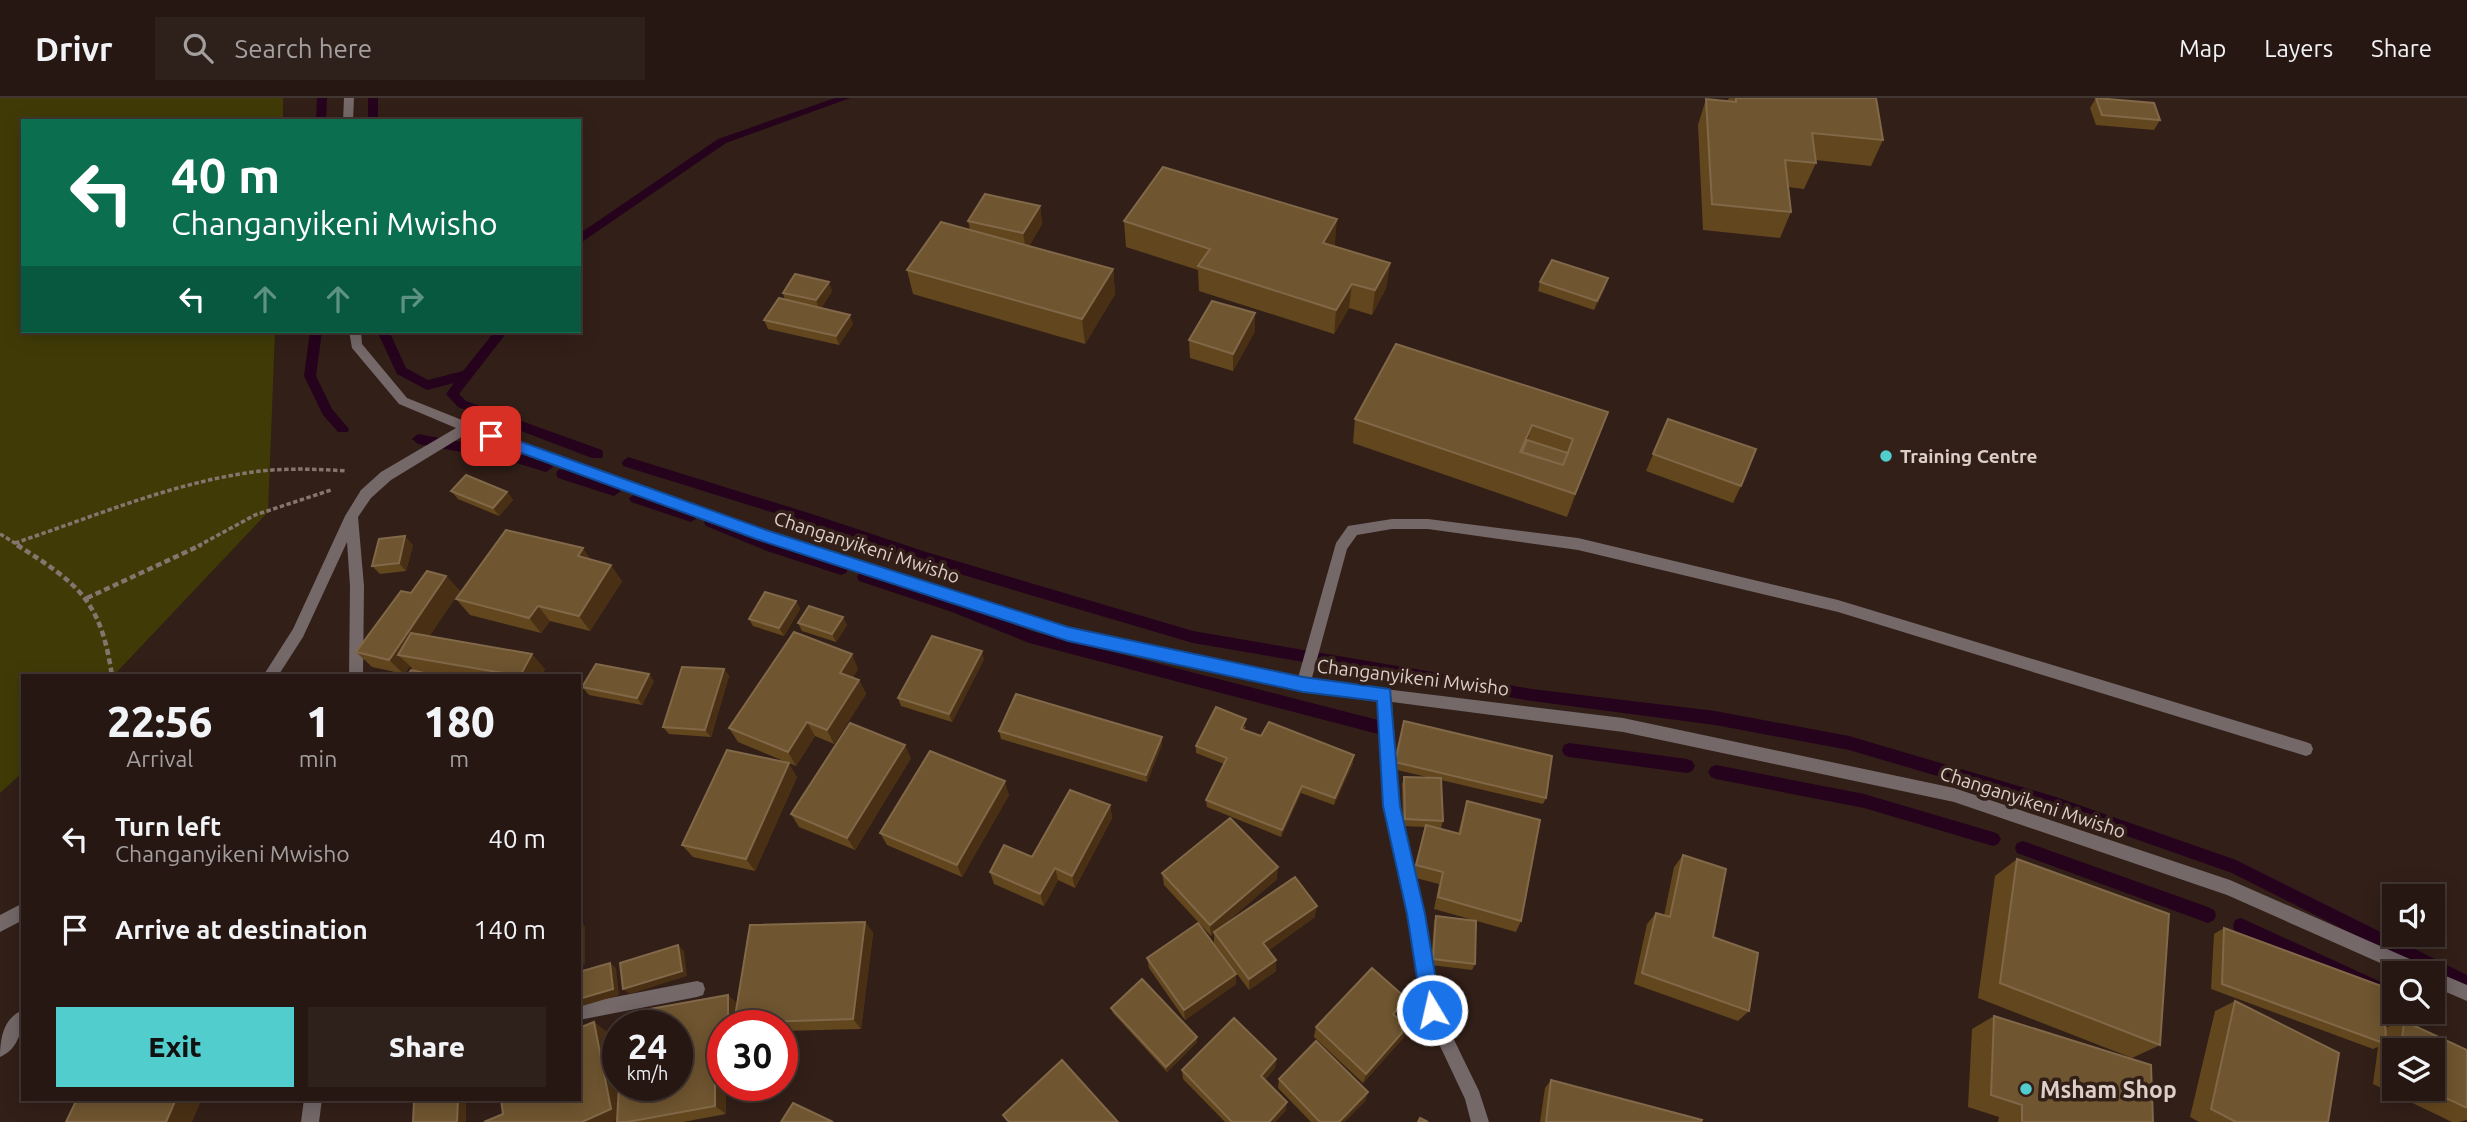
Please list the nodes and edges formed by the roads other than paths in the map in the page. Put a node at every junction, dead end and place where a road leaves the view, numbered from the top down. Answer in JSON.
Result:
{"nodes":[{"id":1,"x":349,"y":98,"type":"edge"},
{"id":2,"x":348,"y":119,"type":"edge"},
{"id":3,"x":355,"y":333,"type":"edge"},
{"id":4,"x":467,"y":427,"type":"junction"},
{"id":5,"x":352,"y":516,"type":"junction"},
{"id":6,"x":271,"y":674,"type":"edge"},
{"id":7,"x":356,"y":674,"type":"edge"},
{"id":8,"x":1303,"y":685,"type":"junction"},
{"id":9,"x":1384,"y":695,"type":"junction"},
{"id":10,"x":2306,"y":749,"type":"dead end"},
{"id":11,"x":21,"y":912,"type":"edge"},
{"id":12,"x":0,"y":924,"type":"edge"},
{"id":13,"x":2395,"y":961,"type":"edge"},
{"id":14,"x":2445,"y":984,"type":"edge"},
{"id":15,"x":697,"y":989,"type":"dead end"},
{"id":16,"x":2467,"y":993,"type":"edge"},
{"id":17,"x":581,"y":1012,"type":"edge"},
{"id":18,"x":21,"y":1020,"type":"edge"},
{"id":19,"x":0,"y":1049,"type":"edge"},
{"id":20,"x":313,"y":1101,"type":"edge"},
{"id":21,"x":310,"y":1122,"type":"edge"},
{"id":22,"x":1480,"y":1122,"type":"edge"}],
"edges":[{"from":1,"to":2,"type":"street"},
{"from":3,"to":4,"type":"street","name":"Changanyikeni Mwisho"},
{"from":4,"to":5,"type":"street"},
{"from":4,"to":8,"type":"street","name":"Changanyikeni Mwisho"},
{"from":5,"to":6,"type":"street"},
{"from":5,"to":7,"type":"street"},
{"from":8,"to":9,"type":"street","name":"Changanyikeni Mwisho"},
{"from":8,"to":10,"type":"street"},
{"from":9,"to":13,"type":"street","name":"Changanyikeni Mwisho"},
{"from":9,"to":22,"type":"street"},
{"from":11,"to":12,"type":"street"},
{"from":14,"to":16,"type":"street"},
{"from":15,"to":17,"type":"street"},
{"from":18,"to":19,"type":"street"},
{"from":20,"to":21,"type":"street"}]}
